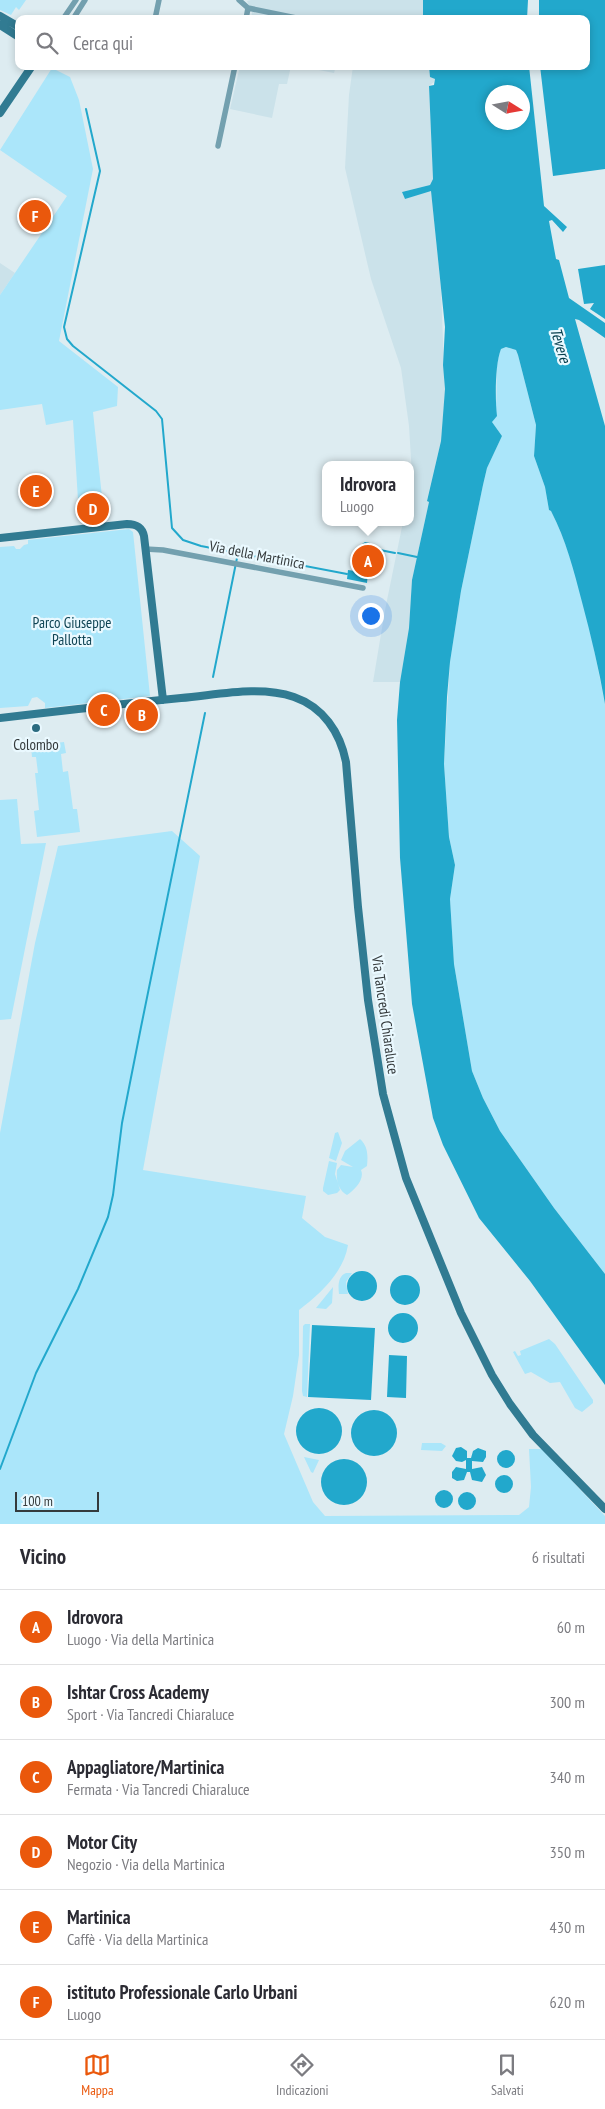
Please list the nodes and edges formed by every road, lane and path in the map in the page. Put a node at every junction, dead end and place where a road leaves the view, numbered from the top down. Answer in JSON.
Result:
{"nodes":[{"id":1,"x":76,"y":0,"type":"edge"},
{"id":2,"x":86,"y":0,"type":"edge"},
{"id":3,"x":159,"y":0,"type":"edge"},
{"id":4,"x":240,"y":0,"type":"edge"},
{"id":5,"x":248,"y":8,"type":"junction"},
{"id":6,"x":66,"y":15,"type":"edge"},
{"id":7,"x":76,"y":15,"type":"edge"},
{"id":8,"x":156,"y":15,"type":"edge"},
{"id":9,"x":247,"y":15,"type":"edge"},
{"id":10,"x":282,"y":15,"type":"edge"},
{"id":11,"x":0,"y":16,"type":"edge"},
{"id":12,"x":0,"y":25,"type":"edge"},
{"id":13,"x":15,"y":25,"type":"edge"},
{"id":14,"x":15,"y":35,"type":"edge"},
{"id":15,"x":29,"y":70,"type":"edge"},
{"id":16,"x":235,"y":70,"type":"edge"},
{"id":17,"x":0,"y":113,"type":"edge"},
{"id":18,"x":218,"y":146,"type":"dead end"},
{"id":19,"x":0,"y":538,"type":"edge"},
{"id":20,"x":145,"y":549,"type":"junction"},
{"id":21,"x":363,"y":588,"type":"dead end"},
{"id":22,"x":164,"y":700,"type":"junction"},
{"id":23,"x":0,"y":718,"type":"edge"},
{"id":24,"x":605,"y":1509,"type":"edge"}],
"edges":[{"from":1,"to":6,"type":"street"},
{"from":2,"to":7,"type":"street"},
{"from":3,"to":8,"type":"street"},
{"from":4,"to":5,"type":"street"},
{"from":5,"to":9,"type":"street"},
{"from":5,"to":10,"type":"street"},
{"from":11,"to":13,"type":"street"},
{"from":12,"to":14,"type":"street"},
{"from":15,"to":17,"type":"street"},
{"from":16,"to":18,"type":"street"},
{"from":19,"to":20,"type":"street"},
{"from":20,"to":21,"type":"street","name":"Via della Martinica"},
{"from":20,"to":22,"type":"street"},
{"from":22,"to":23,"type":"street","name":"Via Tancredi Chiaraluce"},
{"from":22,"to":24,"type":"street","name":"Via Tancredi Chiaraluce"}]}
